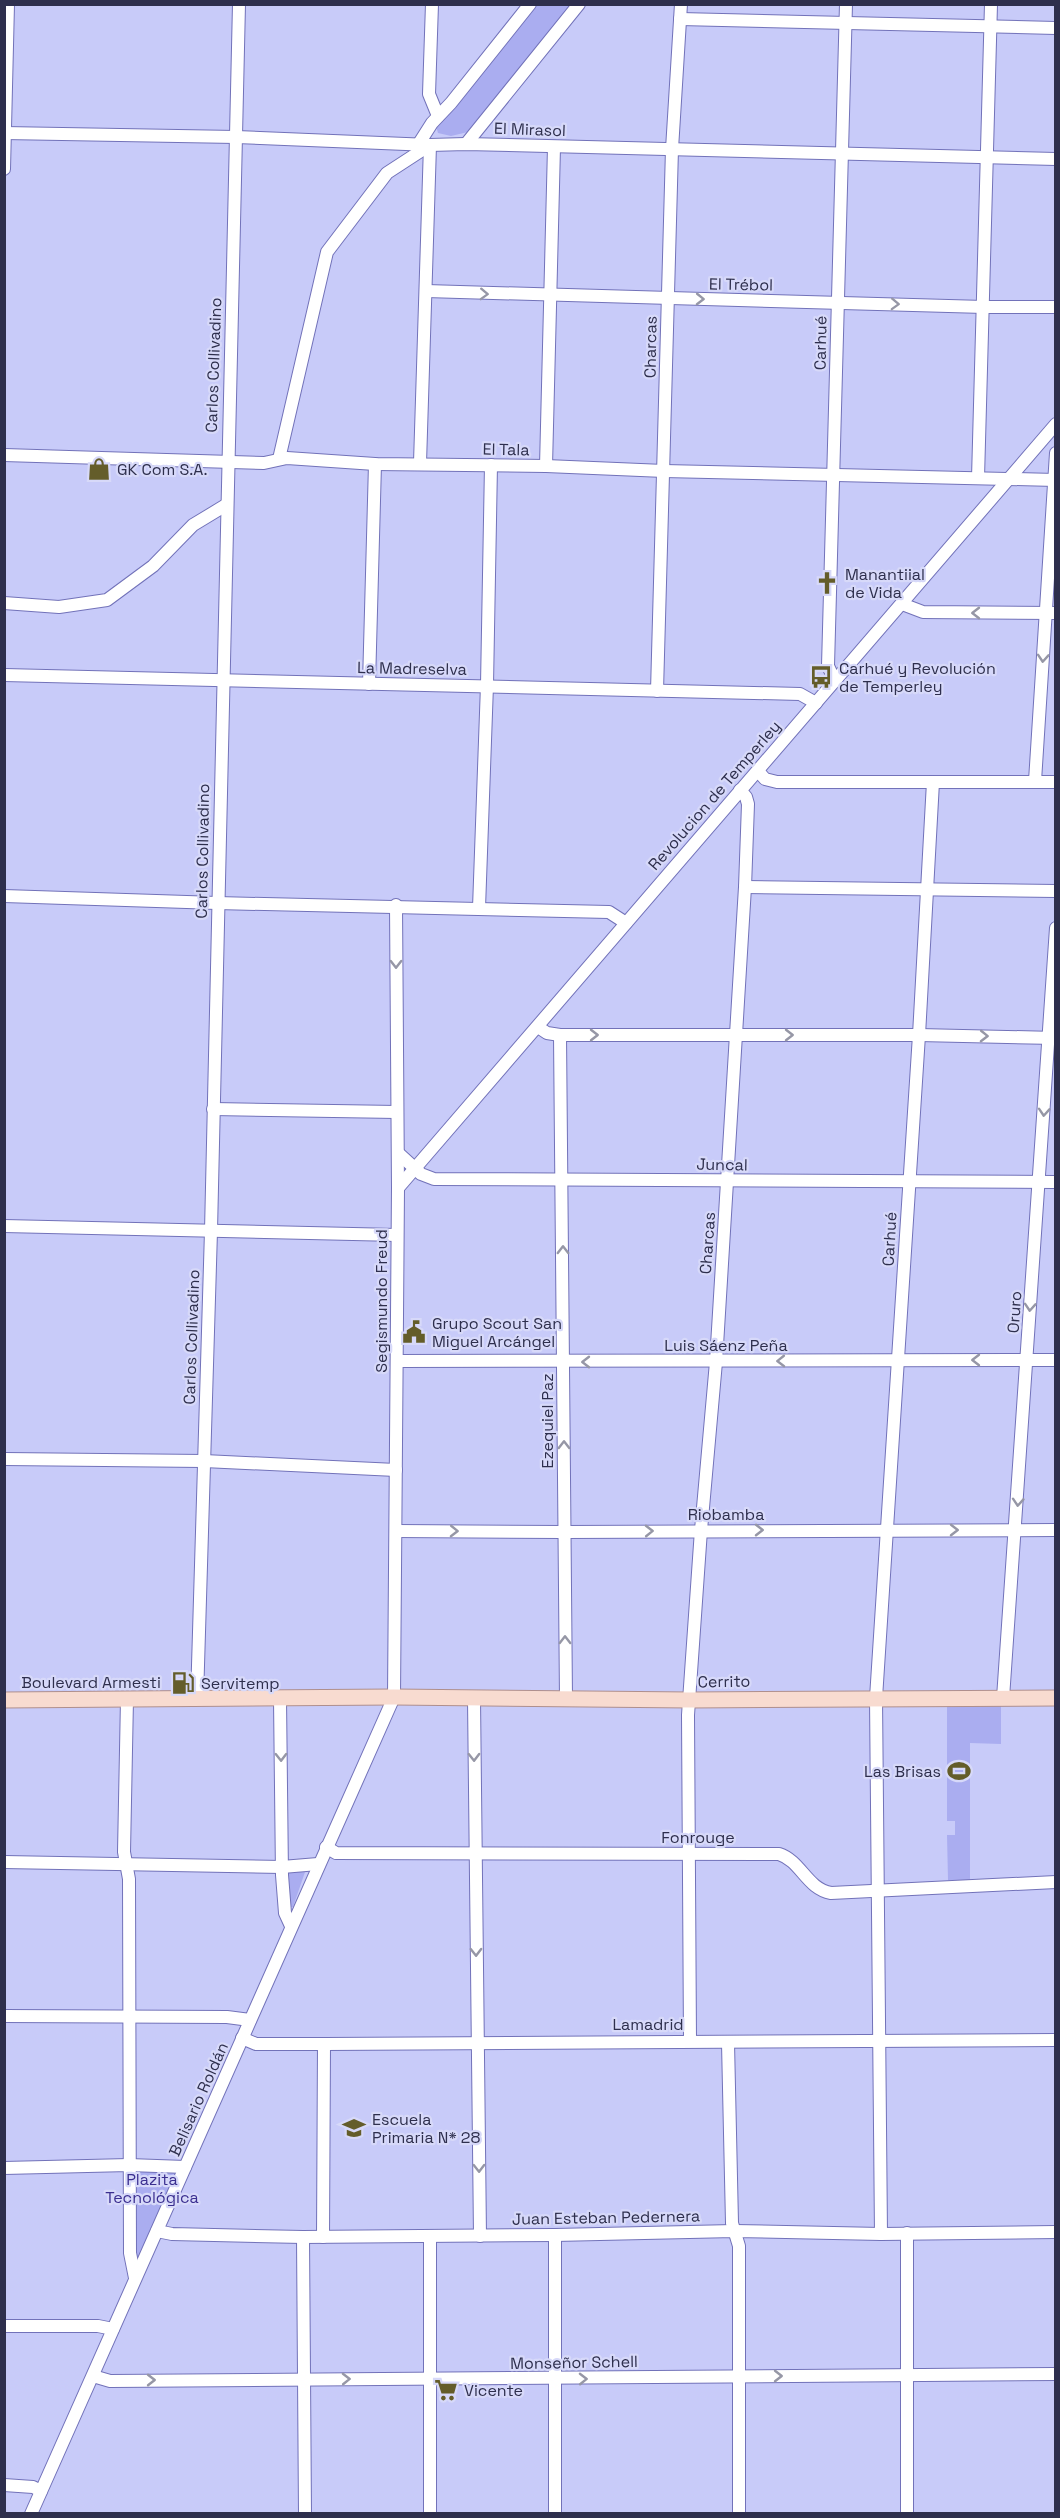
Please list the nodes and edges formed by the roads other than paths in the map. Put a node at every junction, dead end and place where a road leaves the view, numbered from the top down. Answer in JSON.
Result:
{"nodes":[{"id":1,"x":8,"y":4,"type":"edge"},
{"id":2,"x":239,"y":4,"type":"edge"},
{"id":3,"x":432,"y":4,"type":"edge"},
{"id":4,"x":530,"y":4,"type":"edge"},
{"id":5,"x":579,"y":4,"type":"edge"},
{"id":6,"x":681,"y":4,"type":"edge"},
{"id":7,"x":846,"y":4,"type":"edge"},
{"id":8,"x":991,"y":4,"type":"edge"},
{"id":9,"x":680,"y":19,"type":"junction"},
{"id":10,"x":846,"y":24,"type":"junction"},
{"id":11,"x":990,"y":26,"type":"junction"},
{"id":12,"x":1056,"y":28,"type":"edge"},
{"id":13,"x":438,"y":116,"type":"junction"},
{"id":14,"x":5,"y":133,"type":"edge"},
{"id":15,"x":236,"y":137,"type":"junction"},
{"id":16,"x":466,"y":144,"type":"junction"},
{"id":17,"x":424,"y":145,"type":"junction"},
{"id":18,"x":554,"y":147,"type":"junction"},
{"id":19,"x":672,"y":149,"type":"junction"},
{"id":20,"x":842,"y":154,"type":"junction"},
{"id":21,"x":988,"y":158,"type":"junction"},
{"id":22,"x":1056,"y":159,"type":"edge"},
{"id":23,"x":4,"y":169,"type":"edge"},
{"id":24,"x":426,"y":291,"type":"junction"},
{"id":25,"x":552,"y":296,"type":"junction"},
{"id":26,"x":668,"y":299,"type":"junction"},
{"id":27,"x":838,"y":302,"type":"junction"},
{"id":28,"x":984,"y":307,"type":"junction"},
{"id":29,"x":1056,"y":307,"type":"edge"},
{"id":30,"x":1056,"y":424,"type":"edge"},
{"id":31,"x":1056,"y":453,"type":"edge"},
{"id":32,"x":4,"y":455,"type":"edge"},
{"id":33,"x":279,"y":459,"type":"junction"},
{"id":34,"x":227,"y":460,"type":"junction"},
{"id":35,"x":420,"y":463,"type":"junction"},
{"id":36,"x":375,"y":464,"type":"junction"},
{"id":37,"x":491,"y":465,"type":"junction"},
{"id":38,"x":546,"y":466,"type":"junction"},
{"id":39,"x":664,"y":471,"type":"junction"},
{"id":40,"x":834,"y":476,"type":"junction"},
{"id":41,"x":978,"y":478,"type":"junction"},
{"id":42,"x":1008,"y":480,"type":"junction"},
{"id":43,"x":1055,"y":480,"type":"edge"},
{"id":44,"x":226,"y":506,"type":"junction"},
{"id":45,"x":4,"y":603,"type":"edge"},
{"id":46,"x":902,"y":604,"type":"junction"},
{"id":47,"x":1051,"y":613,"type":"edge"},
{"id":48,"x":4,"y":675,"type":"edge"},
{"id":49,"x":223,"y":681,"type":"junction"},
{"id":50,"x":835,"y":681,"type":"junction"},
{"id":51,"x":369,"y":684,"type":"junction"},
{"id":52,"x":487,"y":685,"type":"junction"},
{"id":53,"x":657,"y":691,"type":"junction"},
{"id":54,"x":816,"y":703,"type":"junction"},
{"id":55,"x":758,"y":771,"type":"junction"},
{"id":56,"x":1035,"y":781,"type":"junction"},
{"id":57,"x":933,"y":782,"type":"junction"},
{"id":58,"x":1056,"y":782,"type":"edge"},
{"id":59,"x":740,"y":790,"type":"junction"},
{"id":60,"x":745,"y":887,"type":"junction"},
{"id":61,"x":928,"y":890,"type":"junction"},
{"id":62,"x":1056,"y":891,"type":"edge"},
{"id":63,"x":4,"y":896,"type":"edge"},
{"id":64,"x":217,"y":903,"type":"junction"},
{"id":65,"x":396,"y":905,"type":"junction"},
{"id":66,"x":479,"y":908,"type":"junction"},
{"id":67,"x":626,"y":923,"type":"junction"},
{"id":68,"x":1056,"y":928,"type":"edge"},
{"id":69,"x":538,"y":1027,"type":"junction"},
{"id":70,"x":560,"y":1035,"type":"junction"},
{"id":71,"x":736,"y":1035,"type":"junction"},
{"id":72,"x":919,"y":1035,"type":"junction"},
{"id":73,"x":1052,"y":1038,"type":"edge"},
{"id":74,"x":213,"y":1109,"type":"junction"},
{"id":75,"x":397,"y":1112,"type":"junction"},
{"id":76,"x":398,"y":1153,"type":"junction"},
{"id":77,"x":415,"y":1169,"type":"junction"},
{"id":78,"x":562,"y":1179,"type":"junction"},
{"id":79,"x":727,"y":1180,"type":"junction"},
{"id":80,"x":909,"y":1182,"type":"junction"},
{"id":81,"x":1039,"y":1182,"type":"junction"},
{"id":82,"x":1056,"y":1182,"type":"edge"},
{"id":83,"x":398,"y":1188,"type":"junction"},
{"id":84,"x":4,"y":1226,"type":"edge"},
{"id":85,"x":211,"y":1231,"type":"junction"},
{"id":86,"x":398,"y":1235,"type":"junction"},
{"id":87,"x":898,"y":1360,"type":"junction"},
{"id":88,"x":1027,"y":1360,"type":"junction"},
{"id":89,"x":1056,"y":1360,"type":"edge"},
{"id":90,"x":397,"y":1361,"type":"junction"},
{"id":91,"x":563,"y":1362,"type":"junction"},
{"id":92,"x":716,"y":1362,"type":"junction"},
{"id":93,"x":4,"y":1459,"type":"edge"},
{"id":94,"x":204,"y":1461,"type":"junction"},
{"id":95,"x":396,"y":1470,"type":"junction"},
{"id":96,"x":700,"y":1530,"type":"junction"},
{"id":97,"x":887,"y":1530,"type":"junction"},
{"id":98,"x":1016,"y":1530,"type":"junction"},
{"id":99,"x":1056,"y":1530,"type":"edge"},
{"id":100,"x":396,"y":1531,"type":"junction"},
{"id":101,"x":564,"y":1533,"type":"junction"},
{"id":102,"x":394,"y":1697,"type":"junction"},
{"id":103,"x":876,"y":1698,"type":"junction"},
{"id":104,"x":1004,"y":1698,"type":"junction"},
{"id":105,"x":1056,"y":1698,"type":"edge"},
{"id":106,"x":197,"y":1699,"type":"junction"},
{"id":107,"x":280,"y":1699,"type":"junction"},
{"id":108,"x":474,"y":1699,"type":"junction"},
{"id":109,"x":566,"y":1699,"type":"junction"},
{"id":110,"x":4,"y":1700,"type":"edge"},
{"id":111,"x":127,"y":1700,"type":"junction"},
{"id":112,"x":690,"y":1700,"type":"junction"},
{"id":113,"x":326,"y":1847,"type":"junction"},
{"id":114,"x":475,"y":1854,"type":"junction"},
{"id":115,"x":690,"y":1854,"type":"junction"},
{"id":116,"x":4,"y":1862,"type":"edge"},
{"id":117,"x":318,"y":1864,"type":"junction"},
{"id":118,"x":127,"y":1865,"type":"junction"},
{"id":119,"x":282,"y":1867,"type":"junction"},
{"id":120,"x":1056,"y":1882,"type":"edge"},
{"id":121,"x":878,"y":1891,"type":"junction"},
{"id":122,"x":291,"y":1926,"type":"junction"},
{"id":123,"x":4,"y":2016,"type":"edge"},
{"id":124,"x":129,"y":2017,"type":"junction"},
{"id":125,"x":250,"y":2020,"type":"junction"},
{"id":126,"x":243,"y":2038,"type":"junction"},
{"id":127,"x":690,"y":2040,"type":"junction"},
{"id":128,"x":878,"y":2040,"type":"junction"},
{"id":129,"x":1056,"y":2040,"type":"edge"},
{"id":130,"x":477,"y":2042,"type":"junction"},
{"id":131,"x":728,"y":2043,"type":"junction"},
{"id":132,"x":324,"y":2044,"type":"junction"},
{"id":133,"x":129,"y":2165,"type":"junction"},
{"id":134,"x":4,"y":2168,"type":"edge"},
{"id":135,"x":186,"y":2168,"type":"junction"},
{"id":136,"x":157,"y":2231,"type":"junction"},
{"id":137,"x":734,"y":2231,"type":"junction"},
{"id":138,"x":1056,"y":2232,"type":"edge"},
{"id":139,"x":907,"y":2233,"type":"junction"},
{"id":140,"x":881,"y":2234,"type":"junction"},
{"id":141,"x":555,"y":2235,"type":"junction"},
{"id":142,"x":323,"y":2236,"type":"junction"},
{"id":143,"x":430,"y":2236,"type":"junction"},
{"id":144,"x":480,"y":2236,"type":"junction"},
{"id":145,"x":303,"y":2237,"type":"junction"},
{"id":146,"x":135,"y":2278,"type":"junction"},
{"id":147,"x":4,"y":2326,"type":"edge"},
{"id":148,"x":113,"y":2329,"type":"junction"},
{"id":149,"x":1056,"y":2374,"type":"edge"},
{"id":150,"x":93,"y":2376,"type":"junction"},
{"id":151,"x":738,"y":2376,"type":"junction"},
{"id":152,"x":907,"y":2376,"type":"junction"},
{"id":153,"x":428,"y":2379,"type":"junction"},
{"id":154,"x":554,"y":2379,"type":"junction"},
{"id":155,"x":303,"y":2380,"type":"junction"},
{"id":156,"x":4,"y":2485,"type":"edge"},
{"id":157,"x":41,"y":2491,"type":"junction"},
{"id":158,"x":32,"y":2514,"type":"edge"},
{"id":159,"x":305,"y":2514,"type":"edge"},
{"id":160,"x":430,"y":2514,"type":"edge"},
{"id":161,"x":555,"y":2514,"type":"edge"},
{"id":162,"x":739,"y":2514,"type":"edge"},
{"id":163,"x":908,"y":2514,"type":"edge"}],
"edges":[{"from":1,"to":14,"type":"street"},
{"from":2,"to":15,"type":"street","name":"Carlos Collivadino"},
{"from":3,"to":13,"type":"street"},
{"from":4,"to":13,"type":"street"},
{"from":5,"to":16,"type":"street"},
{"from":6,"to":9,"type":"street","name":"Charcas"},
{"from":7,"to":10,"type":"street","name":"Carhué"},
{"from":8,"to":11,"type":"street"},
{"from":9,"to":10,"type":"street"},
{"from":9,"to":19,"type":"street","name":"Charcas"},
{"from":10,"to":11,"type":"street"},
{"from":10,"to":20,"type":"street","name":"Carhué"},
{"from":11,"to":12,"type":"street"},
{"from":11,"to":21,"type":"street"},
{"from":13,"to":17,"type":"street"},
{"from":14,"to":15,"type":"street","name":"El Mirasol"},
{"from":14,"to":23,"type":"street"},
{"from":15,"to":17,"type":"street","name":"El Mirasol"},
{"from":15,"to":34,"type":"street","name":"Carlos Collivadino"},
{"from":16,"to":17,"type":"street","name":"El Mirasol"},
{"from":16,"to":18,"type":"street","name":"El Mirasol"},
{"from":17,"to":24,"type":"street"},
{"from":17,"to":33,"type":"street"},
{"from":18,"to":19,"type":"street","name":"El Mirasol"},
{"from":18,"to":25,"type":"street"},
{"from":19,"to":20,"type":"street","name":"El Mirasol"},
{"from":19,"to":26,"type":"street","name":"Charcas"},
{"from":20,"to":21,"type":"street","name":"El Mirasol"},
{"from":20,"to":27,"type":"street","name":"Carhué"},
{"from":21,"to":22,"type":"street","name":"El Mirasol"},
{"from":21,"to":28,"type":"street"},
{"from":24,"to":25,"type":"street","name":"El Trébol","one_way":true},
{"from":24,"to":35,"type":"street"},
{"from":25,"to":26,"type":"street","name":"El Trébol"},
{"from":25,"to":38,"type":"street"},
{"from":26,"to":27,"type":"street","name":"El Trébol","one_way":true},
{"from":26,"to":39,"type":"street","name":"Charcas"},
{"from":27,"to":28,"type":"street","name":"El Trébol","one_way":true},
{"from":27,"to":40,"type":"street","name":"Carhué"},
{"from":28,"to":29,"type":"street","name":"El Trébol"},
{"from":28,"to":41,"type":"street"},
{"from":30,"to":42,"type":"street","name":"Revolucion de Temperley"},
{"from":31,"to":43,"type":"street"},
{"from":32,"to":34,"type":"street","name":"El Tala"},
{"from":33,"to":34,"type":"street","name":"El Tala"},
{"from":33,"to":36,"type":"street","name":"El Tala"},
{"from":34,"to":44,"type":"street","name":"Carlos Collivadino"},
{"from":35,"to":36,"type":"street","name":"El Tala"},
{"from":35,"to":37,"type":"street","name":"El Tala"},
{"from":36,"to":51,"type":"street"},
{"from":37,"to":38,"type":"street","name":"El Tala"},
{"from":37,"to":52,"type":"street"},
{"from":38,"to":39,"type":"street","name":"El Tala"},
{"from":39,"to":40,"type":"street","name":"El Tala"},
{"from":39,"to":53,"type":"street","name":"Charcas"},
{"from":40,"to":41,"type":"street","name":"El Tala"},
{"from":40,"to":50,"type":"street","name":"Carhué"},
{"from":41,"to":42,"type":"street","name":"El Tala"},
{"from":42,"to":43,"type":"street","name":"El Tala"},
{"from":42,"to":46,"type":"street","name":"Revolucion de Temperley"},
{"from":43,"to":47,"type":"street"},
{"from":44,"to":45,"type":"street"},
{"from":44,"to":49,"type":"street","name":"Carlos Collivadino"},
{"from":47,"to":46,"type":"street","one_way":true},
{"from":46,"to":50,"type":"street","name":"Revolucion de Temperley"},
{"from":47,"to":56,"type":"street","one_way":true},
{"from":48,"to":49,"type":"street","name":"La Madreselva"},
{"from":49,"to":51,"type":"street","name":"La Madreselva"},
{"from":49,"to":64,"type":"street","name":"Carlos Collivadino"},
{"from":50,"to":54,"type":"street","name":"Revolucion de Temperley"},
{"from":51,"to":52,"type":"street","name":"La Madreselva"},
{"from":52,"to":53,"type":"street","name":"La Madreselva"},
{"from":52,"to":66,"type":"street"},
{"from":53,"to":54,"type":"street","name":"La Madreselva"},
{"from":54,"to":55,"type":"street","name":"Revolucion de Temperley"},
{"from":55,"to":57,"type":"street"},
{"from":55,"to":59,"type":"street","name":"Revolucion de Temperley"},
{"from":56,"to":57,"type":"street"},
{"from":56,"to":58,"type":"street"},
{"from":57,"to":61,"type":"street","name":"Carhué"},
{"from":59,"to":60,"type":"street","name":"Charcas"},
{"from":59,"to":67,"type":"street","name":"Revolucion de Temperley"},
{"from":60,"to":61,"type":"street"},
{"from":60,"to":71,"type":"street","name":"Charcas"},
{"from":61,"to":62,"type":"street"},
{"from":61,"to":72,"type":"street","name":"Carhué"},
{"from":63,"to":64,"type":"street"},
{"from":64,"to":65,"type":"street"},
{"from":64,"to":74,"type":"street","name":"Carlos Collivadino"},
{"from":65,"to":66,"type":"street"},
{"from":65,"to":75,"type":"street","name":"Segismundo Freud","one_way":true},
{"from":66,"to":67,"type":"street"},
{"from":67,"to":69,"type":"street","name":"Revolucion de Temperley"},
{"from":68,"to":73,"type":"street","name":"Oruro"},
{"from":69,"to":70,"type":"street"},
{"from":69,"to":77,"type":"street","name":"Revolucion de Temperley"},
{"from":70,"to":71,"type":"street","one_way":true},
{"from":70,"to":78,"type":"street","name":"Ezequiel Paz"},
{"from":71,"to":72,"type":"street","one_way":true},
{"from":71,"to":79,"type":"street","name":"Charcas"},
{"from":72,"to":73,"type":"street","one_way":true},
{"from":72,"to":80,"type":"street","name":"Carhué"},
{"from":73,"to":81,"type":"street","name":"Oruro","one_way":true},
{"from":74,"to":75,"type":"street"},
{"from":74,"to":85,"type":"street","name":"Carlos Collivadino"},
{"from":75,"to":76,"type":"street","name":"Segismundo Freud"},
{"from":76,"to":77,"type":"street","name":"Juncal"},
{"from":76,"to":83,"type":"street","name":"Segismundo Freud"},
{"from":77,"to":78,"type":"street","name":"Juncal"},
{"from":77,"to":83,"type":"street","name":"Revolucion de Temperley"},
{"from":78,"to":79,"type":"street","name":"Juncal"},
{"from":91,"to":78,"type":"street","name":"Ezequiel Paz","one_way":true},
{"from":79,"to":80,"type":"street","name":"Juncal"},
{"from":79,"to":92,"type":"street","name":"Charcas"},
{"from":80,"to":81,"type":"street","name":"Juncal"},
{"from":80,"to":87,"type":"street","name":"Carhué"},
{"from":81,"to":82,"type":"street","name":"Juncal"},
{"from":81,"to":88,"type":"street","name":"Oruro","one_way":true},
{"from":83,"to":86,"type":"street","name":"Segismundo Freud"},
{"from":84,"to":85,"type":"street"},
{"from":85,"to":86,"type":"street"},
{"from":85,"to":94,"type":"street","name":"Carlos Collivadino"},
{"from":86,"to":90,"type":"street","name":"Segismundo Freud"},
{"from":88,"to":87,"type":"street","name":"Luis Sáenz Peña","one_way":true},
{"from":87,"to":92,"type":"street","name":"Luis Sáenz Peña","one_way":true},
{"from":87,"to":97,"type":"street","name":"Carhué"},
{"from":88,"to":89,"type":"street","name":"Luis Sáenz Peña"},
{"from":88,"to":98,"type":"street","name":"Oruro","one_way":true},
{"from":90,"to":91,"type":"street","name":"Luis Sáenz Peña"},
{"from":90,"to":95,"type":"street","name":"Segismundo Freud"},
{"from":92,"to":91,"type":"street","name":"Luis Sáenz Peña","one_way":true},
{"from":101,"to":91,"type":"street","name":"Ezequiel Paz","one_way":true},
{"from":92,"to":96,"type":"street","name":"Charcas"},
{"from":93,"to":94,"type":"street"},
{"from":94,"to":95,"type":"street"},
{"from":94,"to":106,"type":"street","name":"Carlos Collivadino"},
{"from":95,"to":100,"type":"street","name":"Segismundo Freud"},
{"from":96,"to":97,"type":"street","name":"Riobamba","one_way":true},
{"from":101,"to":96,"type":"street","name":"Riobamba","one_way":true},
{"from":96,"to":112,"type":"street","name":"Charcas"},
{"from":97,"to":98,"type":"street","name":"Riobamba","one_way":true},
{"from":97,"to":103,"type":"street","name":"Carhué"},
{"from":98,"to":99,"type":"street","name":"Riobamba"},
{"from":98,"to":104,"type":"street","name":"Oruro"},
{"from":100,"to":101,"type":"street","name":"Riobamba","one_way":true},
{"from":100,"to":102,"type":"street","name":"Segismundo Freud"},
{"from":109,"to":101,"type":"street","name":"Ezequiel Paz","one_way":true},
{"from":102,"to":107,"type":"main road","name":"Boulevard Armesti"},
{"from":102,"to":108,"type":"main road","name":"Cerrito"},
{"from":102,"to":113,"type":"street","name":"Belisario Roldán"},
{"from":103,"to":104,"type":"main road","name":"Cerrito"},
{"from":103,"to":112,"type":"main road","name":"Cerrito"},
{"from":103,"to":121,"type":"street","name":"Carhué"},
{"from":104,"to":105,"type":"main road","name":"Cerrito"},
{"from":106,"to":107,"type":"main road","name":"Boulevard Armesti"},
{"from":106,"to":111,"type":"main road","name":"Boulevard Armesti"},
{"from":107,"to":119,"type":"street","one_way":true},
{"from":108,"to":109,"type":"main road","name":"Cerrito"},
{"from":108,"to":114,"type":"street","one_way":true},
{"from":109,"to":112,"type":"main road","name":"Cerrito"},
{"from":110,"to":111,"type":"main road","name":"Boulevard Armesti"},
{"from":111,"to":118,"type":"street"},
{"from":112,"to":115,"type":"street","name":"Charcas"},
{"from":113,"to":114,"type":"street","name":"Fonrouge"},
{"from":113,"to":117,"type":"street","name":"Belisario Roldán"},
{"from":114,"to":115,"type":"street","name":"Fonrouge"},
{"from":114,"to":130,"type":"street","one_way":true},
{"from":115,"to":121,"type":"street","name":"Fonrouge"},
{"from":115,"to":127,"type":"street","name":"Charcas"},
{"from":116,"to":118,"type":"street"},
{"from":117,"to":119,"type":"street"},
{"from":117,"to":122,"type":"street","name":"Belisario Roldán"},
{"from":118,"to":119,"type":"street"},
{"from":118,"to":124,"type":"street"},
{"from":119,"to":122,"type":"street"},
{"from":120,"to":121,"type":"street","name":"Fonrouge"},
{"from":121,"to":128,"type":"street","name":"Carhué"},
{"from":122,"to":125,"type":"street","name":"Belisario Roldán"},
{"from":123,"to":124,"type":"street"},
{"from":124,"to":125,"type":"street"},
{"from":124,"to":133,"type":"street"},
{"from":125,"to":126,"type":"street","name":"Belisario Roldán"},
{"from":126,"to":132,"type":"street","name":"Lamadrid"},
{"from":126,"to":135,"type":"street","name":"Belisario Roldán"},
{"from":127,"to":130,"type":"street","name":"Lamadrid"},
{"from":127,"to":131,"type":"street","name":"Lamadrid"},
{"from":128,"to":129,"type":"street","name":"Lamadrid"},
{"from":128,"to":131,"type":"street","name":"Lamadrid"},
{"from":128,"to":140,"type":"street","name":"Carhué"},
{"from":130,"to":132,"type":"street","name":"Lamadrid"},
{"from":130,"to":144,"type":"street","one_way":true},
{"from":131,"to":137,"type":"street"},
{"from":132,"to":142,"type":"street"},
{"from":133,"to":134,"type":"street"},
{"from":133,"to":135,"type":"street"},
{"from":133,"to":146,"type":"street"},
{"from":135,"to":136,"type":"street","name":"Belisario Roldán"},
{"from":136,"to":145,"type":"street","name":"Juan Esteban Pedernera"},
{"from":136,"to":146,"type":"street","name":"Belisario Roldán"},
{"from":137,"to":140,"type":"street","name":"Juan Esteban Pedernera"},
{"from":137,"to":141,"type":"street","name":"Juan Esteban Pedernera"},
{"from":137,"to":151,"type":"street"},
{"from":138,"to":139,"type":"street","name":"Juan Esteban Pedernera"},
{"from":139,"to":140,"type":"street","name":"Juan Esteban Pedernera"},
{"from":139,"to":152,"type":"street"},
{"from":141,"to":144,"type":"street","name":"Juan Esteban Pedernera"},
{"from":141,"to":154,"type":"street"},
{"from":142,"to":143,"type":"street","name":"Juan Esteban Pedernera"},
{"from":142,"to":145,"type":"street","name":"Juan Esteban Pedernera"},
{"from":143,"to":144,"type":"street","name":"Juan Esteban Pedernera"},
{"from":143,"to":153,"type":"street"},
{"from":145,"to":155,"type":"street"},
{"from":146,"to":148,"type":"street","name":"Belisario Roldán"},
{"from":147,"to":148,"type":"street"},
{"from":148,"to":150,"type":"street","name":"Belisario Roldán"},
{"from":149,"to":152,"type":"street","name":"Monseñor Schell"},
{"from":150,"to":155,"type":"street","name":"Monseñor Schell","one_way":true},
{"from":150,"to":157,"type":"street","name":"Belisario Roldán"},
{"from":151,"to":152,"type":"street","name":"Monseñor Schell","one_way":true},
{"from":154,"to":151,"type":"street","name":"Monseñor Schell","one_way":true},
{"from":151,"to":162,"type":"street"},
{"from":152,"to":163,"type":"street"},
{"from":153,"to":154,"type":"street","name":"Monseñor Schell"},
{"from":155,"to":153,"type":"street","name":"Monseñor Schell","one_way":true},
{"from":153,"to":160,"type":"street"},
{"from":154,"to":161,"type":"street"},
{"from":155,"to":159,"type":"street"},
{"from":156,"to":157,"type":"street"},
{"from":157,"to":158,"type":"street","name":"Belisario Roldán"}]}
